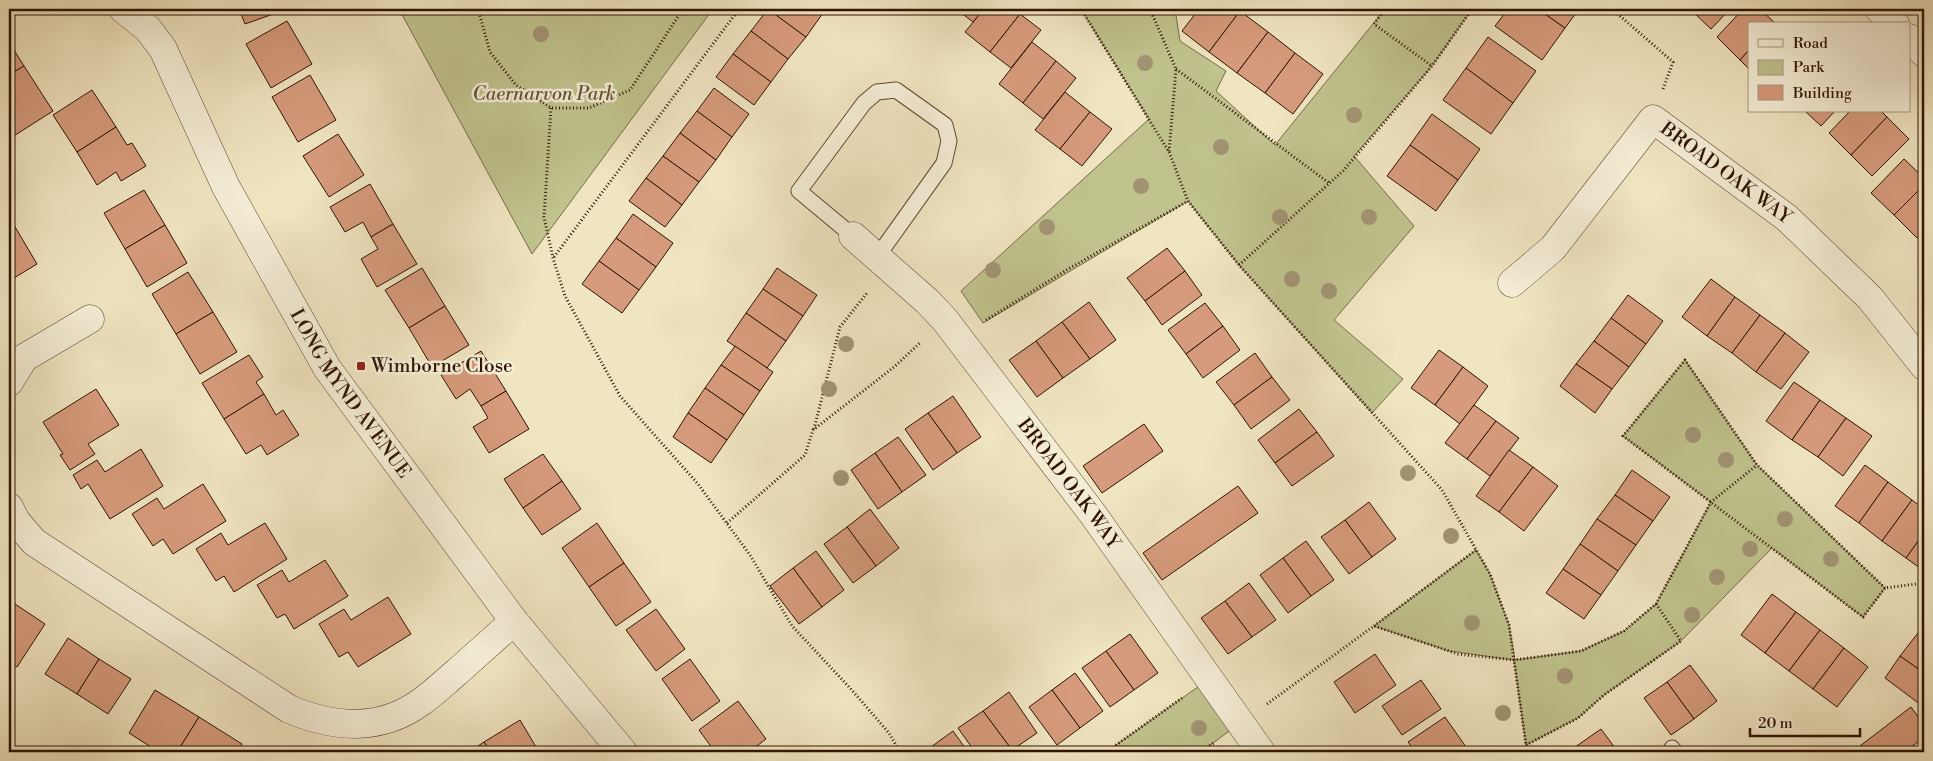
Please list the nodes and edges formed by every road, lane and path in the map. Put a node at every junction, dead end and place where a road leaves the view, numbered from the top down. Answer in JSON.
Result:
{"nodes":[{"id":1,"x":123,"y":9,"type":"edge"},
{"id":2,"x":478,"y":9,"type":"edge"},
{"id":3,"x":683,"y":9,"type":"edge"},
{"id":4,"x":739,"y":9,"type":"edge"},
{"id":5,"x":1082,"y":9,"type":"edge"},
{"id":6,"x":1150,"y":9,"type":"edge"},
{"id":7,"x":1385,"y":9,"type":"edge"},
{"id":8,"x":1472,"y":9,"type":"edge"},
{"id":9,"x":1612,"y":9,"type":"edge"},
{"id":10,"x":1879,"y":9,"type":"edge"},
{"id":11,"x":1893,"y":22,"type":"edge"},
{"id":12,"x":1910,"y":39,"type":"edge"},
{"id":13,"x":1924,"y":53,"type":"edge"},
{"id":14,"x":1432,"y":66,"type":"junction"},
{"id":15,"x":1176,"y":69,"type":"junction"},
{"id":16,"x":551,"y":108,"type":"junction"},
{"id":17,"x":1652,"y":118,"type":"junction"},
{"id":18,"x":1169,"y":152,"type":"junction"},
{"id":19,"x":1328,"y":183,"type":"junction"},
{"id":20,"x":1188,"y":201,"type":"junction"},
{"id":21,"x":853,"y":236,"type":"joint"},
{"id":22,"x":553,"y":258,"type":"junction"},
{"id":23,"x":882,"y":262,"type":"junction"},
{"id":24,"x":1239,"y":265,"type":"junction"},
{"id":25,"x":1512,"y":283,"type":"dead end"},
{"id":26,"x":90,"y":319,"type":"dead end"},
{"id":27,"x":952,"y":330,"type":"junction"},
{"id":28,"x":1924,"y":366,"type":"edge"},
{"id":29,"x":9,"y":382,"type":"edge"},
{"id":30,"x":813,"y":430,"type":"junction"},
{"id":31,"x":1757,"y":465,"type":"junction"},
{"id":32,"x":1711,"y":502,"type":"junction"},
{"id":33,"x":9,"y":507,"type":"edge"},
{"id":34,"x":727,"y":524,"type":"junction"},
{"id":35,"x":1476,"y":550,"type":"junction"},
{"id":36,"x":1924,"y":583,"type":"edge"},
{"id":37,"x":1885,"y":588,"type":"junction"},
{"id":38,"x":1656,"y":604,"type":"junction"},
{"id":39,"x":514,"y":621,"type":"junction"},
{"id":40,"x":1374,"y":626,"type":"junction"},
{"id":41,"x":1514,"y":660,"type":"junction"},
{"id":42,"x":1208,"y":679,"type":"junction"},
{"id":43,"x":1240,"y":724,"type":"junction"},
{"id":44,"x":1526,"y":746,"type":"junction"},
{"id":45,"x":623,"y":752,"type":"edge"},
{"id":46,"x":900,"y":752,"type":"edge"},
{"id":47,"x":1100,"y":752,"type":"edge"},
{"id":48,"x":1261,"y":752,"type":"edge"},
{"id":49,"x":1527,"y":752,"type":"edge"}],
"edges":[{"from":1,"to":39,"type":"street","name":"LONG MYND AVENUE"},
{"from":2,"to":16,"type":"path"},
{"from":3,"to":16,"type":"path"},
{"from":4,"to":22,"type":"path"},
{"from":5,"to":18,"type":"path"},
{"from":6,"to":15,"type":"path"},
{"from":7,"to":14,"type":"path"},
{"from":8,"to":14,"type":"path"},
{"from":9,"to":17,"type":"path"},
{"from":10,"to":11,"type":"street"},
{"from":12,"to":13,"type":"street"},
{"from":14,"to":19,"type":"path"},
{"from":15,"to":18,"type":"path"},
{"from":15,"to":19,"type":"path"},
{"from":16,"to":22,"type":"path"},
{"from":17,"to":25,"type":"street","name":"BROAD OAK WAY"},
{"from":17,"to":28,"type":"street","name":"BROAD OAK WAY"},
{"from":18,"to":20,"type":"path"},
{"from":19,"to":24,"type":"path"},
{"from":20,"to":24,"type":"path"},
{"from":20,"to":27,"type":"path"},
{"from":21,"to":23,"type":"street","name":"BROAD OAK WAY"},
{"from":21,"to":23,"type":"lane"},
{"from":22,"to":34,"type":"path"},
{"from":23,"to":27,"type":"street","name":"BROAD OAK WAY"},
{"from":23,"to":30,"type":"path"},
{"from":24,"to":35,"type":"path"},
{"from":26,"to":29,"type":"street"},
{"from":27,"to":30,"type":"path"},
{"from":27,"to":42,"type":"street","name":"BROAD OAK WAY"},
{"from":30,"to":34,"type":"path"},
{"from":31,"to":32,"type":"path"},
{"from":31,"to":32,"type":"path"},
{"from":31,"to":37,"type":"path"},
{"from":32,"to":37,"type":"path"},
{"from":32,"to":38,"type":"path"},
{"from":33,"to":39,"type":"street"},
{"from":34,"to":46,"type":"path"},
{"from":35,"to":40,"type":"path"},
{"from":35,"to":41,"type":"path"},
{"from":36,"to":37,"type":"path"},
{"from":38,"to":41,"type":"path"},
{"from":38,"to":44,"type":"path"},
{"from":39,"to":45,"type":"street","name":"LONG MYND AVENUE"},
{"from":40,"to":41,"type":"path"},
{"from":40,"to":43,"type":"path"},
{"from":41,"to":44,"type":"path"},
{"from":42,"to":43,"type":"street","name":"BROAD OAK WAY"},
{"from":42,"to":47,"type":"path"},
{"from":43,"to":48,"type":"street","name":"BROAD OAK WAY"},
{"from":44,"to":49,"type":"path"}]}
